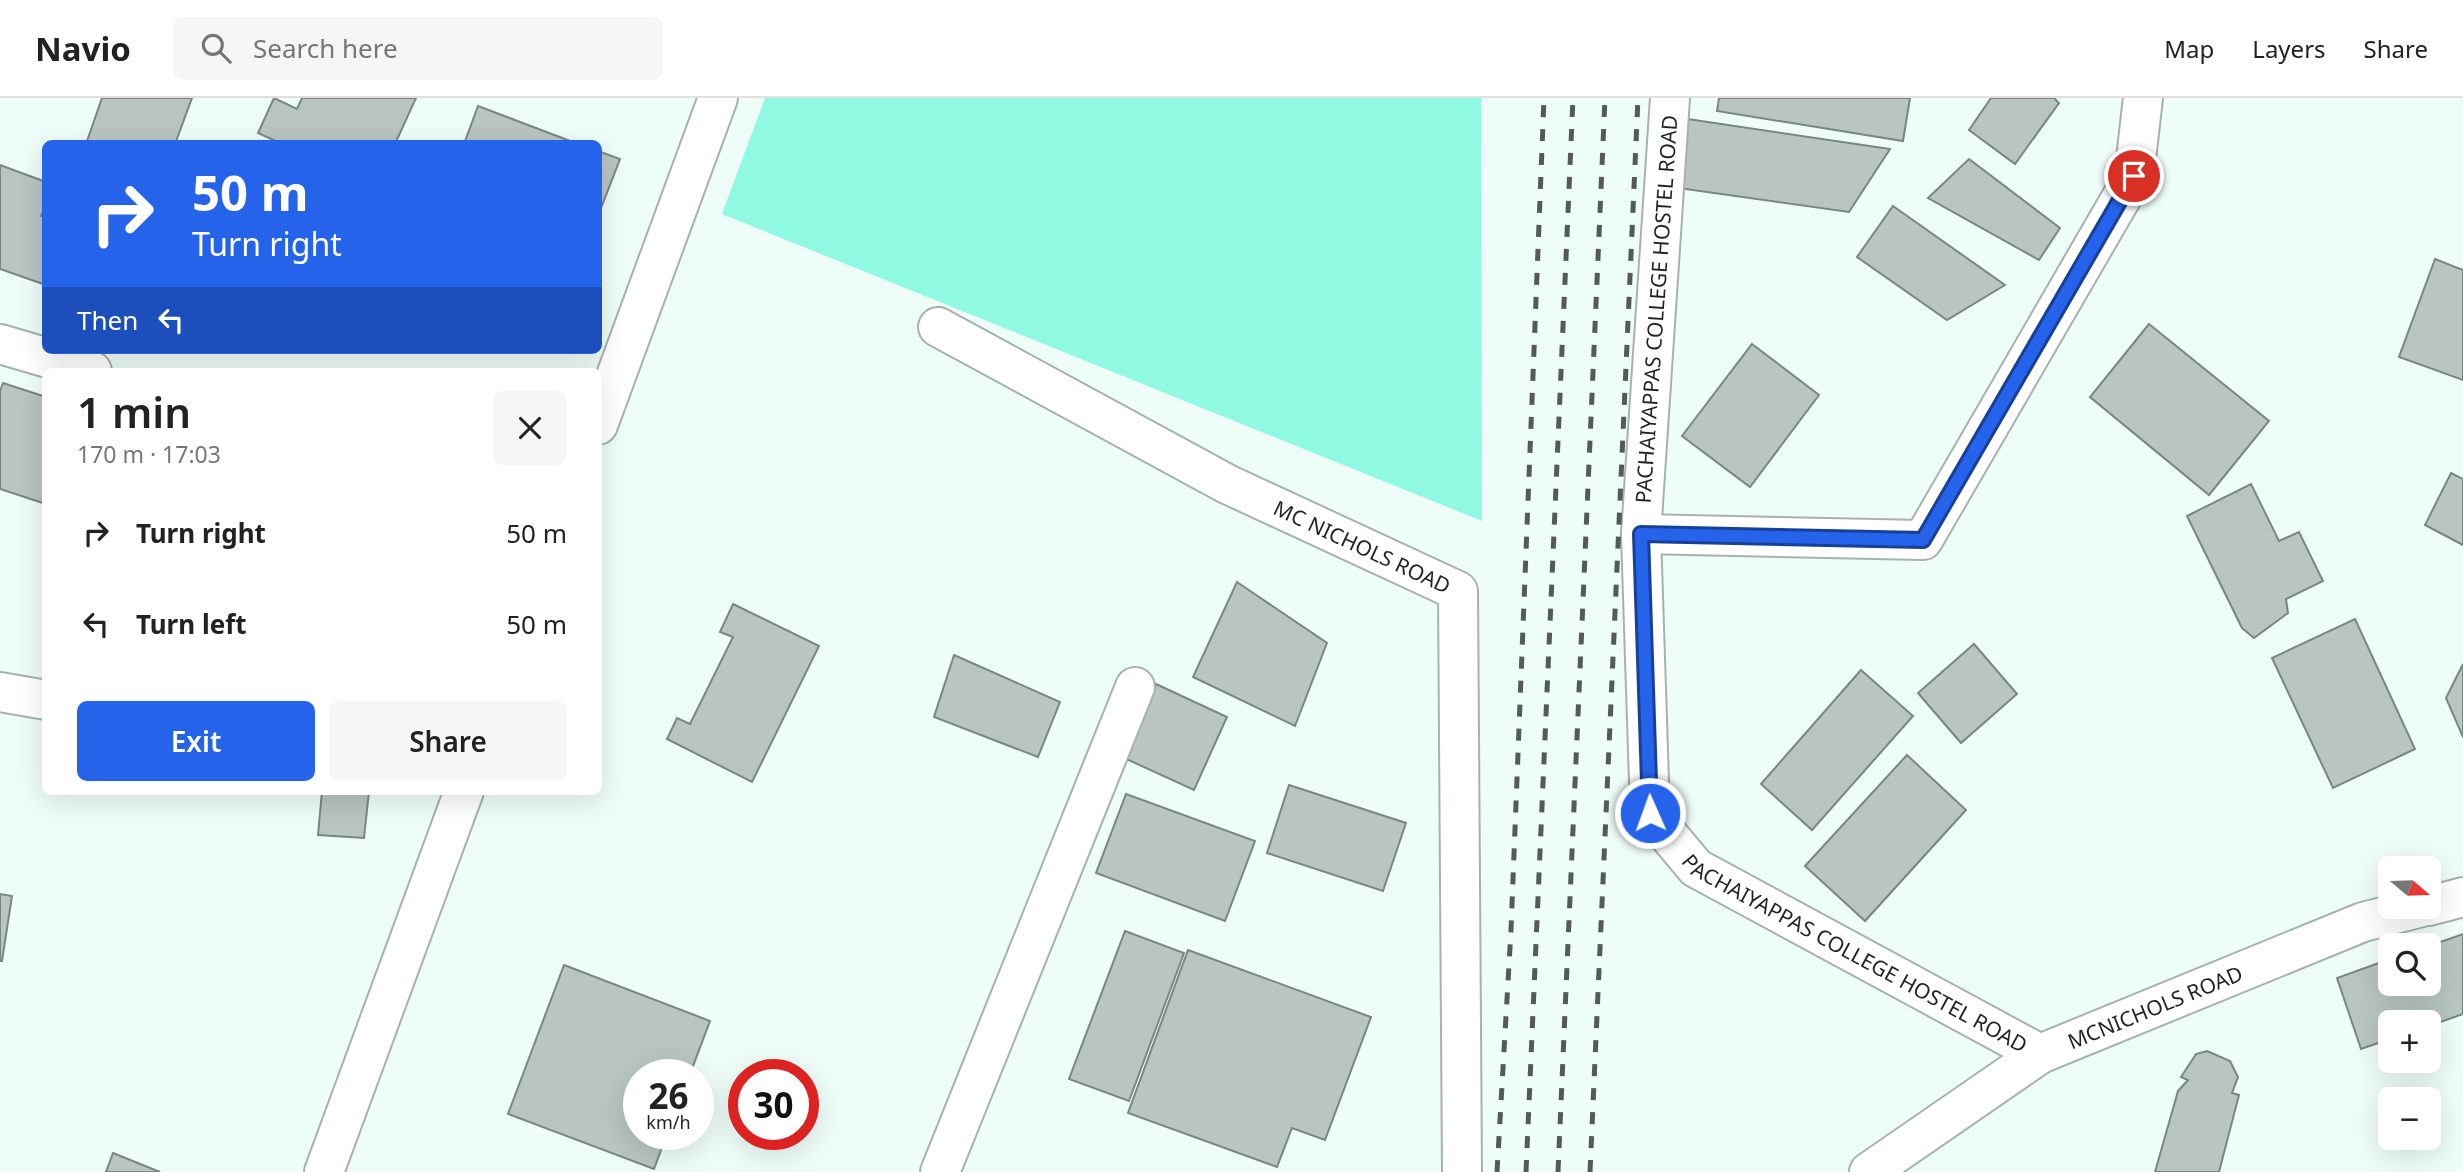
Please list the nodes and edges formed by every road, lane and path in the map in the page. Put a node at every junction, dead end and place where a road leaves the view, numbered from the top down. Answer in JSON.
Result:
{"nodes":[{"id":1,"x":1670,"y":98,"type":"edge"},
{"id":2,"x":2143,"y":98,"type":"edge"},
{"id":3,"x":715,"y":99,"type":"edge"},
{"id":4,"x":938,"y":327,"type":"dead end"},
{"id":5,"x":0,"y":344,"type":"edge"},
{"id":6,"x":82,"y":368,"type":"edge"},
{"id":7,"x":602,"y":414,"type":"edge"},
{"id":8,"x":1641,"y":534,"type":"junction"},
{"id":9,"x":1135,"y":687,"type":"dead end"},
{"id":10,"x":0,"y":692,"type":"edge"},
{"id":11,"x":42,"y":699,"type":"edge"},
{"id":12,"x":463,"y":795,"type":"edge"},
{"id":13,"x":2463,"y":897,"type":"edge"},
{"id":14,"x":2441,"y":903,"type":"edge"},
{"id":15,"x":2378,"y":918,"type":"edge"},
{"id":16,"x":2040,"y":1054,"type":"junction"},
{"id":17,"x":324,"y":1172,"type":"edge"},
{"id":18,"x":940,"y":1172,"type":"edge"},
{"id":19,"x":1462,"y":1172,"type":"edge"},
{"id":20,"x":1869,"y":1172,"type":"edge"}],
"edges":[{"from":1,"to":8,"type":"street","name":"PACHAIYAPPAS COLLEGE HOSTEL ROAD"},
{"from":2,"to":8,"type":"street"},
{"from":3,"to":7,"type":"street"},
{"from":4,"to":19,"type":"street","name":"MC NICHOLS ROAD"},
{"from":5,"to":6,"type":"street"},
{"from":8,"to":16,"type":"street","name":"PACHAIYAPPAS COLLEGE HOSTEL ROAD"},
{"from":9,"to":18,"type":"street"},
{"from":10,"to":11,"type":"street"},
{"from":12,"to":17,"type":"street"},
{"from":13,"to":14,"type":"street","name":"MCNICHOLS ROAD"},
{"from":15,"to":16,"type":"street","name":"MCNICHOLS ROAD"},
{"from":16,"to":20,"type":"street","name":"MCNICHOLS ROAD"}]}
